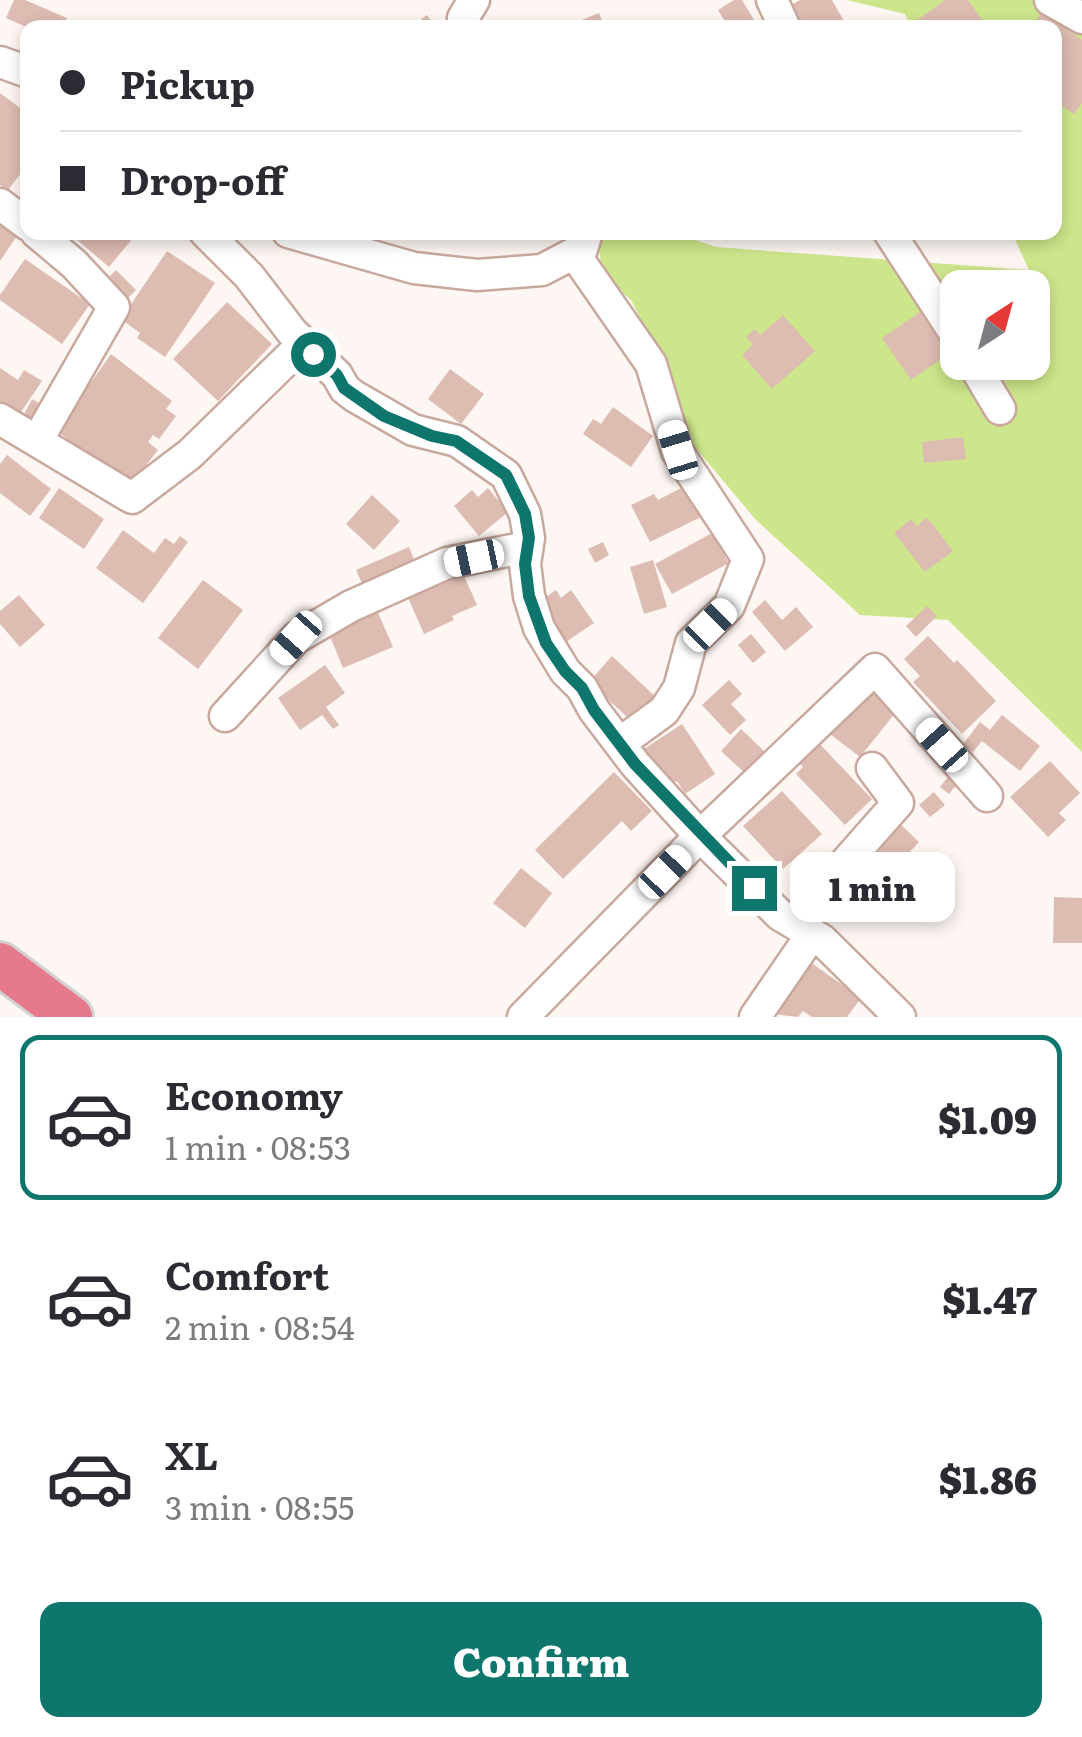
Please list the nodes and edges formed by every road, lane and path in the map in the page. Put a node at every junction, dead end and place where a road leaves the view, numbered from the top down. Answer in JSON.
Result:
{"nodes":[{"id":1,"x":1050,"y":0,"type":"edge"},
{"id":2,"x":1082,"y":18,"type":"edge"},
{"id":3,"x":46,"y":240,"type":"edge"},
{"id":4,"x":212,"y":240,"type":"edge"},
{"id":5,"x":316,"y":240,"type":"edge"},
{"id":6,"x":893,"y":240,"type":"edge"},
{"id":7,"x":581,"y":243,"type":"edge"},
{"id":8,"x":940,"y":311,"type":"edge"},
{"id":9,"x":304,"y":344,"type":"junction"},
{"id":10,"x":983,"y":380,"type":"edge"},
{"id":11,"x":1000,"y":409,"type":"dead end"},
{"id":12,"x":0,"y":419,"type":"edge"},
{"id":13,"x":37,"y":442,"type":"junction"},
{"id":14,"x":527,"y":547,"type":"junction"},
{"id":15,"x":225,"y":716,"type":"dead end"},
{"id":16,"x":620,"y":743,"type":"junction"},
{"id":17,"x":872,"y":768,"type":"dead end"},
{"id":18,"x":987,"y":796,"type":"dead end"},
{"id":19,"x":700,"y":836,"type":"junction"},
{"id":20,"x":802,"y":928,"type":"junction"},
{"id":21,"x":0,"y":964,"type":"edge"},
{"id":22,"x":71,"y":1017,"type":"edge"},
{"id":23,"x":524,"y":1017,"type":"edge"},
{"id":24,"x":755,"y":1017,"type":"edge"},
{"id":25,"x":900,"y":1017,"type":"edge"}],
"edges":[{"from":1,"to":2,"type":"street"},
{"from":3,"to":13,"type":"street"},
{"from":4,"to":9,"type":"street"},
{"from":5,"to":7,"type":"street"},
{"from":6,"to":8,"type":"street"},
{"from":7,"to":16,"type":"street"},
{"from":9,"to":13,"type":"street"},
{"from":9,"to":14,"type":"street"},
{"from":10,"to":11,"type":"street"},
{"from":12,"to":13,"type":"street"},
{"from":14,"to":15,"type":"street"},
{"from":14,"to":16,"type":"street"},
{"from":16,"to":19,"type":"street"},
{"from":17,"to":20,"type":"street"},
{"from":18,"to":19,"type":"street"},
{"from":19,"to":20,"type":"street"},
{"from":19,"to":23,"type":"street"},
{"from":20,"to":24,"type":"street"},
{"from":20,"to":25,"type":"street"},
{"from":21,"to":22,"type":"highway"}]}
